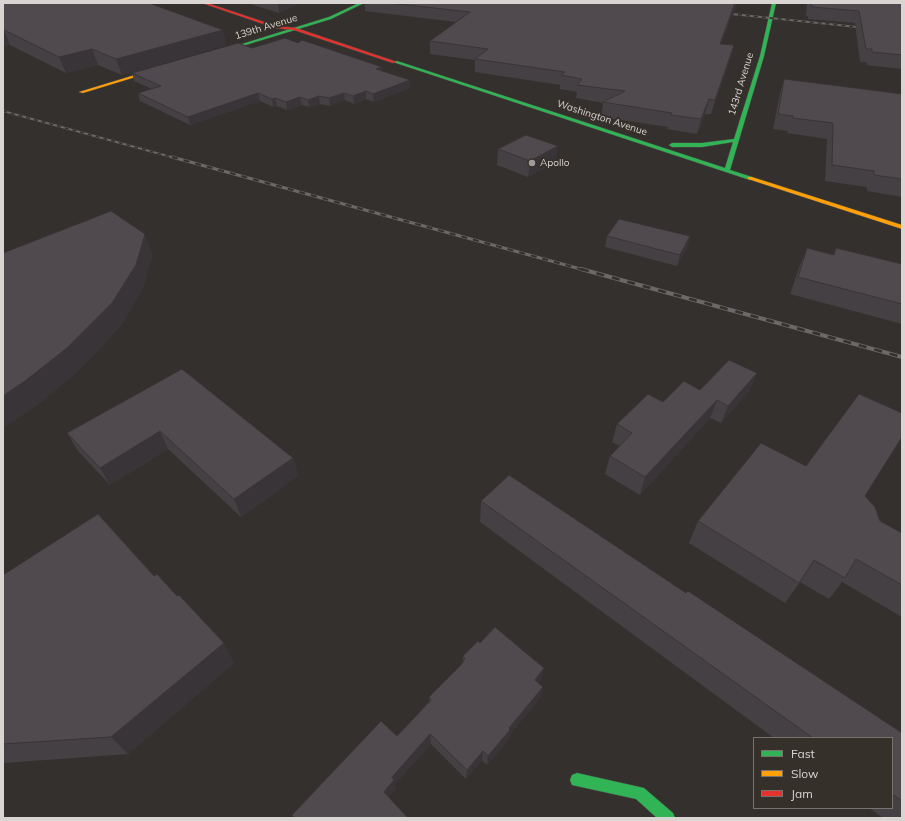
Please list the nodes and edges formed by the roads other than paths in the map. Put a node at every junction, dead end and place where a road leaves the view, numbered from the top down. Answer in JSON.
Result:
{"nodes":[{"id":1,"x":204,"y":3,"type":"edge"},
{"id":2,"x":220,"y":3,"type":"edge"},
{"id":3,"x":362,"y":3,"type":"edge"},
{"id":4,"x":774,"y":3,"type":"edge"},
{"id":5,"x":295,"y":29,"type":"junction"},
{"id":6,"x":208,"y":55,"type":"edge"},
{"id":7,"x":171,"y":66,"type":"edge"},
{"id":8,"x":81,"y":92,"type":"dead end"},
{"id":9,"x":626,"y":138,"type":"junction"},
{"id":10,"x":736,"y":140,"type":"junction"},
{"id":11,"x":727,"y":170,"type":"junction"},
{"id":12,"x":902,"y":227,"type":"edge"},
{"id":13,"x":577,"y":780,"type":"dead end"},
{"id":14,"x":668,"y":818,"type":"edge"}],
"edges":[{"from":1,"to":5,"type":"main road","name":"Washington Avenue"},
{"from":2,"to":5,"type":"main road","name":"Washington Avenue"},
{"from":3,"to":5,"type":"main road","name":"139th Avenue"},
{"from":4,"to":10,"type":"main road","name":"143rd Avenue"},
{"from":5,"to":6,"type":"main road","name":"139th Avenue"},
{"from":5,"to":9,"type":"main road","name":"Washington Avenue"},
{"from":7,"to":8,"type":"main road"},
{"from":9,"to":10,"type":"main road"},
{"from":9,"to":11,"type":"main road","name":"Washington Avenue"},
{"from":10,"to":11,"type":"main road","name":"143rd Avenue"},
{"from":11,"to":12,"type":"main road","name":"Washington Avenue"},
{"from":13,"to":14,"type":"main road"}]}
